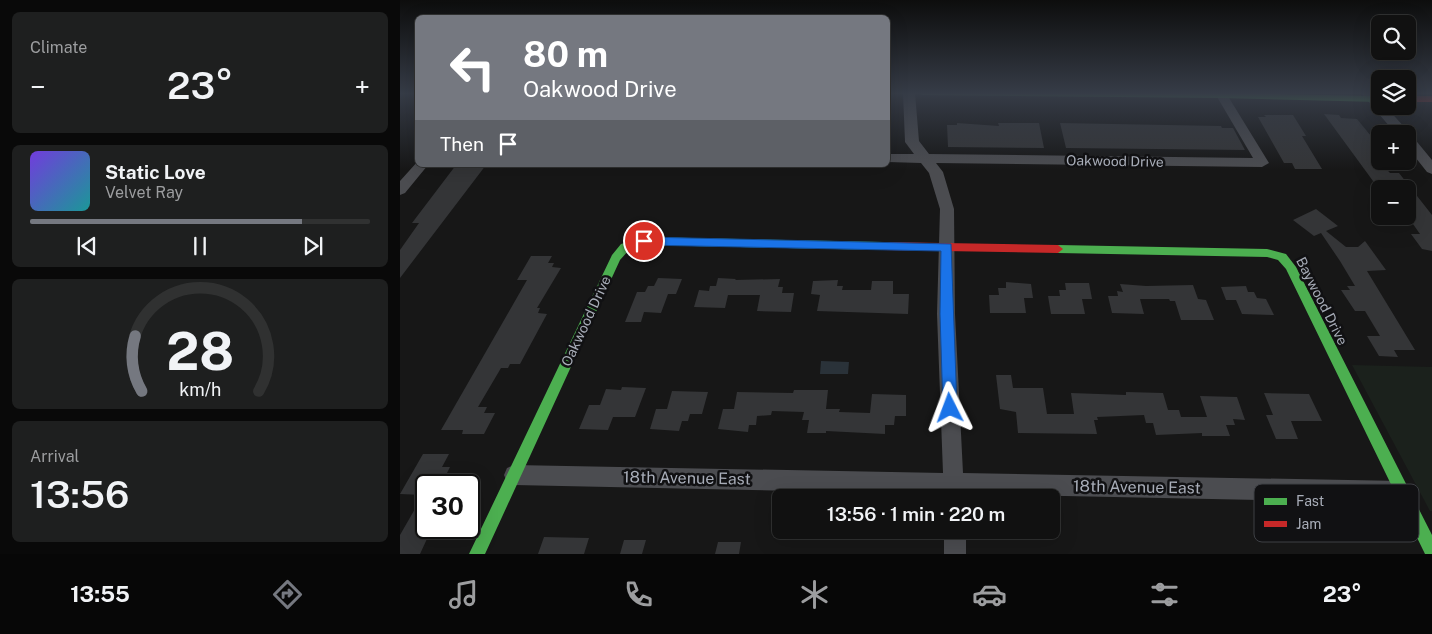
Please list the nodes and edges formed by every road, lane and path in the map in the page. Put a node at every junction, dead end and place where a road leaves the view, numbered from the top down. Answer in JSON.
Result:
{"nodes":[{"id":1,"x":911,"y":119,"type":"edge"},
{"id":2,"x":1236,"y":119,"type":"edge"},
{"id":3,"x":1416,"y":150,"type":"edge"},
{"id":4,"x":890,"y":158,"type":"edge"},
{"id":5,"x":925,"y":158,"type":"junction"},
{"id":6,"x":419,"y":167,"type":"edge"},
{"id":7,"x":1432,"y":169,"type":"edge"},
{"id":8,"x":400,"y":190,"type":"edge"},
{"id":9,"x":947,"y":247,"type":"junction"},
{"id":10,"x":514,"y":475,"type":"junction"},
{"id":11,"x":1397,"y":484,"type":"edge"},
{"id":12,"x":899,"y":489,"type":"edge"},
{"id":13,"x":954,"y":489,"type":"edge"},
{"id":14,"x":1060,"y":491,"type":"edge"},
{"id":15,"x":1254,"y":492,"type":"edge"},
{"id":16,"x":1419,"y":526,"type":"edge"},
{"id":17,"x":955,"y":539,"type":"edge"},
{"id":18,"x":1432,"y":551,"type":"edge"},
{"id":19,"x":477,"y":554,"type":"edge"},
{"id":20,"x":956,"y":554,"type":"edge"}],
"edges":[{"from":1,"to":5,"type":"street"},
{"from":2,"to":5,"type":"street","name":"Oakwood Drive"},
{"from":3,"to":7,"type":"street"},
{"from":4,"to":5,"type":"street","name":"Oakwood Drive"},
{"from":5,"to":9,"type":"street"},
{"from":6,"to":8,"type":"street"},
{"from":9,"to":10,"type":"street","name":"Oakwood Drive"},
{"from":9,"to":11,"type":"street","name":"Baywood Drive"},
{"from":9,"to":13,"type":"street"},
{"from":10,"to":12,"type":"street","name":"18th Avenue East"},
{"from":10,"to":19,"type":"street","name":"Oakwood Drive"},
{"from":14,"to":15,"type":"street","name":"18th Avenue East"},
{"from":16,"to":18,"type":"street","name":"Baywood Drive"},
{"from":17,"to":20,"type":"street"}]}
